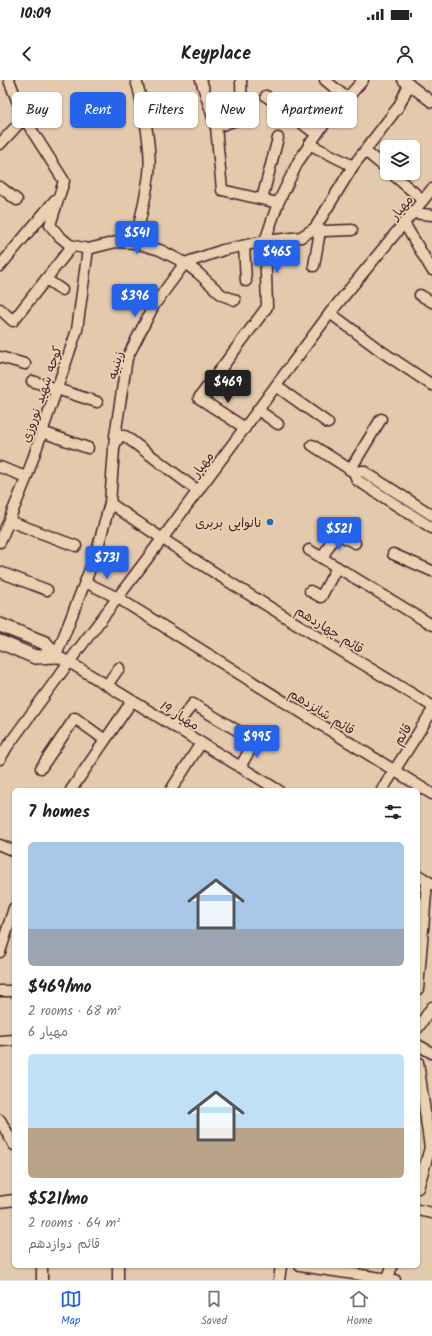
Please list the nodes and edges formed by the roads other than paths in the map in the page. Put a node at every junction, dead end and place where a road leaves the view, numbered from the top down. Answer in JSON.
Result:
{"nodes":[{"id":1,"x":9,"y":80,"type":"edge"},
{"id":2,"x":136,"y":80,"type":"edge"},
{"id":3,"x":201,"y":80,"type":"edge"},
{"id":4,"x":241,"y":80,"type":"edge"},
{"id":5,"x":324,"y":80,"type":"edge"},
{"id":6,"x":363,"y":80,"type":"edge"},
{"id":7,"x":406,"y":82,"type":"edge"},
{"id":8,"x":14,"y":92,"type":"edge"},
{"id":9,"x":241,"y":92,"type":"edge"},
{"id":10,"x":339,"y":92,"type":"edge"},
{"id":11,"x":352,"y":92,"type":"edge"},
{"id":12,"x":206,"y":96,"type":"edge"},
{"id":13,"x":266,"y":96,"type":"dead end"},
{"id":14,"x":432,"y":102,"type":"edge"},
{"id":15,"x":15,"y":128,"type":"edge"},
{"id":16,"x":30,"y":128,"type":"edge"},
{"id":17,"x":216,"y":128,"type":"edge"},
{"id":18,"x":321,"y":128,"type":"edge"},
{"id":19,"x":316,"y":134,"type":"junction"},
{"id":20,"x":278,"y":138,"type":"dead end"},
{"id":21,"x":0,"y":144,"type":"edge"},
{"id":22,"x":309,"y":144,"type":"junction"},
{"id":23,"x":365,"y":151,"type":"junction"},
{"id":24,"x":380,"y":163,"type":"edge"},
{"id":25,"x":353,"y":166,"type":"junction"},
{"id":26,"x":400,"y":180,"type":"edge"},
{"id":27,"x":0,"y":187,"type":"edge"},
{"id":28,"x":432,"y":189,"type":"edge"},
{"id":29,"x":59,"y":195,"type":"junction"},
{"id":30,"x":262,"y":199,"type":"junction"},
{"id":31,"x":17,"y":200,"type":"dead end"},
{"id":32,"x":424,"y":200,"type":"junction"},
{"id":33,"x":278,"y":203,"type":"junction"},
{"id":34,"x":412,"y":213,"type":"junction"},
{"id":35,"x":432,"y":215,"type":"edge"},
{"id":36,"x":404,"y":223,"type":"junction"},
{"id":37,"x":315,"y":228,"type":"junction"},
{"id":38,"x":352,"y":230,"type":"dead end"},
{"id":39,"x":265,"y":241,"type":"junction"},
{"id":40,"x":135,"y":243,"type":"junction"},
{"id":41,"x":72,"y":246,"type":"junction"},
{"id":42,"x":244,"y":246,"type":"junction"},
{"id":43,"x":88,"y":249,"type":"junction"},
{"id":44,"x":185,"y":263,"type":"junction"},
{"id":45,"x":0,"y":266,"type":"edge"},
{"id":46,"x":314,"y":266,"type":"dead end"},
{"id":47,"x":432,"y":270,"type":"edge"},
{"id":48,"x":46,"y":279,"type":"junction"},
{"id":49,"x":246,"y":281,"type":"dead end"},
{"id":50,"x":62,"y":290,"type":"dead end"},
{"id":51,"x":420,"y":295,"type":"dead end"},
{"id":52,"x":235,"y":300,"type":"dead end"},
{"id":53,"x":432,"y":302,"type":"edge"},
{"id":54,"x":0,"y":309,"type":"edge"},
{"id":55,"x":330,"y":313,"type":"junction"},
{"id":56,"x":0,"y":357,"type":"edge"},
{"id":57,"x":25,"y":364,"type":"dead end"},
{"id":58,"x":32,"y":380,"type":"dead end"},
{"id":59,"x":432,"y":385,"type":"edge"},
{"id":60,"x":276,"y":386,"type":"junction"},
{"id":61,"x":57,"y":389,"type":"junction"},
{"id":62,"x":97,"y":402,"type":"dead end"},
{"id":63,"x":258,"y":410,"type":"junction"},
{"id":64,"x":381,"y":419,"type":"dead end"},
{"id":65,"x":328,"y":423,"type":"dead end"},
{"id":66,"x":278,"y":424,"type":"dead end"},
{"id":67,"x":245,"y":428,"type":"junction"},
{"id":68,"x":42,"y":432,"type":"junction"},
{"id":69,"x":312,"y":445,"type":"dead end"},
{"id":70,"x":114,"y":446,"type":"junction"},
{"id":71,"x":88,"y":448,"type":"dead end"},
{"id":72,"x":0,"y":467,"type":"edge"},
{"id":73,"x":352,"y":471,"type":"junction"},
{"id":74,"x":26,"y":477,"type":"junction"},
{"id":75,"x":198,"y":491,"type":"junction"},
{"id":76,"x":110,"y":503,"type":"junction"},
{"id":77,"x":432,"y":515,"type":"edge"},
{"id":78,"x":5,"y":525,"type":"edge"},
{"id":79,"x":432,"y":528,"type":"edge"},
{"id":80,"x":162,"y":539,"type":"junction"},
{"id":81,"x":0,"y":542,"type":"edge"},
{"id":82,"x":354,"y":543,"type":"dead end"},
{"id":83,"x":76,"y":546,"type":"dead end"},
{"id":84,"x":309,"y":550,"type":"dead end"},
{"id":85,"x":393,"y":554,"type":"dead end"},
{"id":86,"x":322,"y":558,"type":"junction"},
{"id":87,"x":337,"y":567,"type":"junction"},
{"id":88,"x":432,"y":571,"type":"edge"},
{"id":89,"x":0,"y":572,"type":"edge"},
{"id":90,"x":85,"y":582,"type":"junction"},
{"id":91,"x":47,"y":590,"type":"dead end"},
{"id":92,"x":310,"y":591,"type":"dead end"},
{"id":93,"x":118,"y":598,"type":"junction"},
{"id":94,"x":0,"y":625,"type":"edge"},
{"id":95,"x":432,"y":625,"type":"edge"},
{"id":96,"x":0,"y":642,"type":"edge"},
{"id":97,"x":56,"y":656,"type":"junction"},
{"id":98,"x":68,"y":662,"type":"junction"},
{"id":99,"x":119,"y":668,"type":"dead end"},
{"id":100,"x":107,"y":685,"type":"junction"},
{"id":101,"x":132,"y":701,"type":"junction"},
{"id":102,"x":432,"y":706,"type":"edge"},
{"id":103,"x":432,"y":711,"type":"edge"},
{"id":104,"x":175,"y":727,"type":"junction"},
{"id":105,"x":105,"y":740,"type":"junction"},
{"id":106,"x":201,"y":743,"type":"junction"},
{"id":107,"x":0,"y":759,"type":"edge"},
{"id":108,"x":240,"y":767,"type":"junction"},
{"id":109,"x":41,"y":768,"type":"dead end"},
{"id":110,"x":393,"y":771,"type":"junction"},
{"id":111,"x":72,"y":788,"type":"edge"},
{"id":112,"x":172,"y":788,"type":"edge"},
{"id":113,"x":275,"y":788,"type":"edge"},
{"id":114,"x":383,"y":788,"type":"edge"},
{"id":115,"x":432,"y":794,"type":"edge"},
{"id":116,"x":0,"y":846,"type":"edge"},
{"id":117,"x":12,"y":851,"type":"edge"},
{"id":118,"x":420,"y":876,"type":"edge"},
{"id":119,"x":430,"y":883,"type":"edge"},
{"id":120,"x":12,"y":914,"type":"edge"},
{"id":121,"x":420,"y":935,"type":"edge"},
{"id":122,"x":0,"y":952,"type":"edge"},
{"id":123,"x":0,"y":991,"type":"edge"},
{"id":124,"x":12,"y":991,"type":"edge"},
{"id":125,"x":432,"y":1007,"type":"edge"},
{"id":126,"x":420,"y":1025,"type":"edge"},
{"id":127,"x":12,"y":1040,"type":"edge"},
{"id":128,"x":0,"y":1041,"type":"edge"},
{"id":129,"x":420,"y":1046,"type":"edge"},
{"id":130,"x":432,"y":1053,"type":"edge"},
{"id":131,"x":420,"y":1085,"type":"edge"},
{"id":132,"x":0,"y":1120,"type":"edge"},
{"id":133,"x":12,"y":1141,"type":"edge"},
{"id":134,"x":431,"y":1149,"type":"edge"},
{"id":135,"x":420,"y":1182,"type":"edge"},
{"id":136,"x":12,"y":1200,"type":"edge"},
{"id":137,"x":0,"y":1202,"type":"edge"},
{"id":138,"x":420,"y":1210,"type":"edge"},
{"id":139,"x":432,"y":1213,"type":"edge"},
{"id":140,"x":42,"y":1268,"type":"edge"},
{"id":141,"x":118,"y":1268,"type":"edge"},
{"id":142,"x":281,"y":1268,"type":"edge"},
{"id":143,"x":314,"y":1268,"type":"edge"},
{"id":144,"x":392,"y":1268,"type":"edge"},
{"id":145,"x":392,"y":1279,"type":"edge"},
{"id":146,"x":42,"y":1280,"type":"edge"},
{"id":147,"x":118,"y":1280,"type":"edge"},
{"id":148,"x":279,"y":1280,"type":"edge"}],
"edges":[{"from":1,"to":8,"type":"street"},
{"from":2,"to":40,"type":"street"},
{"from":3,"to":12,"type":"street"},
{"from":4,"to":9,"type":"street"},
{"from":5,"to":10,"type":"street"},
{"from":6,"to":11,"type":"street"},
{"from":7,"to":14,"type":"street"},
{"from":7,"to":23,"type":"street"},
{"from":13,"to":19,"type":"street"},
{"from":15,"to":21,"type":"street"},
{"from":16,"to":29,"type":"street"},
{"from":17,"to":30,"type":"street"},
{"from":18,"to":19,"type":"street"},
{"from":19,"to":22,"type":"street"},
{"from":20,"to":30,"type":"street"},
{"from":22,"to":25,"type":"street"},
{"from":22,"to":33,"type":"street"},
{"from":23,"to":24,"type":"street"},
{"from":23,"to":25,"type":"street"},
{"from":25,"to":37,"type":"street"},
{"from":26,"to":32,"type":"street"},
{"from":27,"to":31,"type":"street"},
{"from":28,"to":32,"type":"street","name":"مهیار"},
{"from":29,"to":41,"type":"street"},
{"from":29,"to":45,"type":"street"},
{"from":30,"to":33,"type":"street"},
{"from":32,"to":34,"type":"street","name":"مهیار"},
{"from":33,"to":39,"type":"street"},
{"from":34,"to":35,"type":"street"},
{"from":34,"to":36,"type":"street","name":"مهیار"},
{"from":36,"to":47,"type":"street"},
{"from":36,"to":55,"type":"street","name":"مهیار"},
{"from":37,"to":38,"type":"street"},
{"from":37,"to":39,"type":"street"},
{"from":37,"to":46,"type":"street"},
{"from":39,"to":42,"type":"street"},
{"from":39,"to":67,"type":"street"},
{"from":40,"to":43,"type":"street"},
{"from":40,"to":44,"type":"street"},
{"from":41,"to":43,"type":"street"},
{"from":41,"to":48,"type":"street"},
{"from":42,"to":44,"type":"street"},
{"from":42,"to":49,"type":"street"},
{"from":43,"to":61,"type":"street","name":"کوچه شهید نوروزی"},
{"from":44,"to":52,"type":"street"},
{"from":44,"to":70,"type":"street","name":"زینبیه"},
{"from":48,"to":50,"type":"street"},
{"from":48,"to":54,"type":"street"},
{"from":51,"to":53,"type":"street"},
{"from":55,"to":59,"type":"street"},
{"from":55,"to":60,"type":"street","name":"مهیار"},
{"from":56,"to":57,"type":"street"},
{"from":58,"to":61,"type":"street"},
{"from":60,"to":63,"type":"street","name":"مهیار"},
{"from":60,"to":65,"type":"street"},
{"from":61,"to":62,"type":"street"},
{"from":61,"to":68,"type":"street","name":"کوچه شهید نوروزی"},
{"from":63,"to":66,"type":"street"},
{"from":63,"to":67,"type":"street","name":"مهیار"},
{"from":64,"to":73,"type":"street"},
{"from":67,"to":75,"type":"street","name":"مهیار"},
{"from":68,"to":71,"type":"street"},
{"from":68,"to":74,"type":"street","name":"کوچه شهید نوروزی"},
{"from":69,"to":73,"type":"street"},
{"from":70,"to":75,"type":"street"},
{"from":70,"to":76,"type":"street","name":"زینبیه"},
{"from":72,"to":74,"type":"street"},
{"from":73,"to":77,"type":"street"},
{"from":73,"to":79,"type":"street"},
{"from":74,"to":78,"type":"street","name":"کوچه شهید نوروزی"},
{"from":75,"to":80,"type":"street","name":"مهیار"},
{"from":76,"to":80,"type":"street","name":"قائم چهاردهم"},
{"from":76,"to":90,"type":"street","name":"زینبیه"},
{"from":78,"to":81,"type":"street","name":"کوچه شهید نوروزی"},
{"from":78,"to":83,"type":"street"},
{"from":80,"to":93,"type":"street","name":"مهیار"},
{"from":80,"to":102,"type":"street","name":"قائم چهاردهم"},
{"from":82,"to":86,"type":"street"},
{"from":84,"to":86,"type":"street"},
{"from":85,"to":88,"type":"street"},
{"from":86,"to":87,"type":"street"},
{"from":87,"to":92,"type":"street"},
{"from":87,"to":95,"type":"street"},
{"from":89,"to":91,"type":"street"},
{"from":90,"to":93,"type":"street","name":"قائم شانزدهم"},
{"from":90,"to":97,"type":"street","name":"زینبیه"},
{"from":93,"to":98,"type":"street","name":"مهیار"},
{"from":93,"to":110,"type":"street","name":"قائم شانزدهم"},
{"from":94,"to":97,"type":"main road"},
{"from":96,"to":97,"type":"main road"},
{"from":97,"to":98,"type":"street","name":"مهیار 19"},
{"from":98,"to":100,"type":"street","name":"مهیار 19"},
{"from":98,"to":107,"type":"street","name":"مهیار"},
{"from":99,"to":100,"type":"street"},
{"from":100,"to":101,"type":"street","name":"مهیار 19"},
{"from":101,"to":104,"type":"street","name":"مهیار 19"},
{"from":101,"to":105,"type":"street"},
{"from":103,"to":110,"type":"street","name":"قائم"},
{"from":104,"to":106,"type":"street","name":"مهیار 19"},
{"from":104,"to":108,"type":"street"},
{"from":105,"to":109,"type":"street"},
{"from":105,"to":111,"type":"street"},
{"from":106,"to":108,"type":"street","name":"مهیار 19"},
{"from":106,"to":112,"type":"street"},
{"from":108,"to":113,"type":"street","name":"مهیار 19"},
{"from":110,"to":114,"type":"street","name":"قائم"},
{"from":110,"to":115,"type":"street","name":"قائم شانزدهم"},
{"from":116,"to":117,"type":"street"},
{"from":118,"to":119,"type":"street"},
{"from":119,"to":121,"type":"street"},
{"from":120,"to":122,"type":"street"},
{"from":123,"to":124,"type":"street"},
{"from":125,"to":126,"type":"street"},
{"from":127,"to":128,"type":"street"},
{"from":129,"to":130,"type":"street"},
{"from":131,"to":134,"type":"street"},
{"from":132,"to":133,"type":"street"},
{"from":134,"to":135,"type":"street"},
{"from":136,"to":137,"type":"street"},
{"from":138,"to":139,"type":"street"},
{"from":140,"to":146,"type":"street"},
{"from":141,"to":147,"type":"street"},
{"from":142,"to":148,"type":"street"},
{"from":143,"to":145,"type":"street"},
{"from":144,"to":145,"type":"street"}]}
